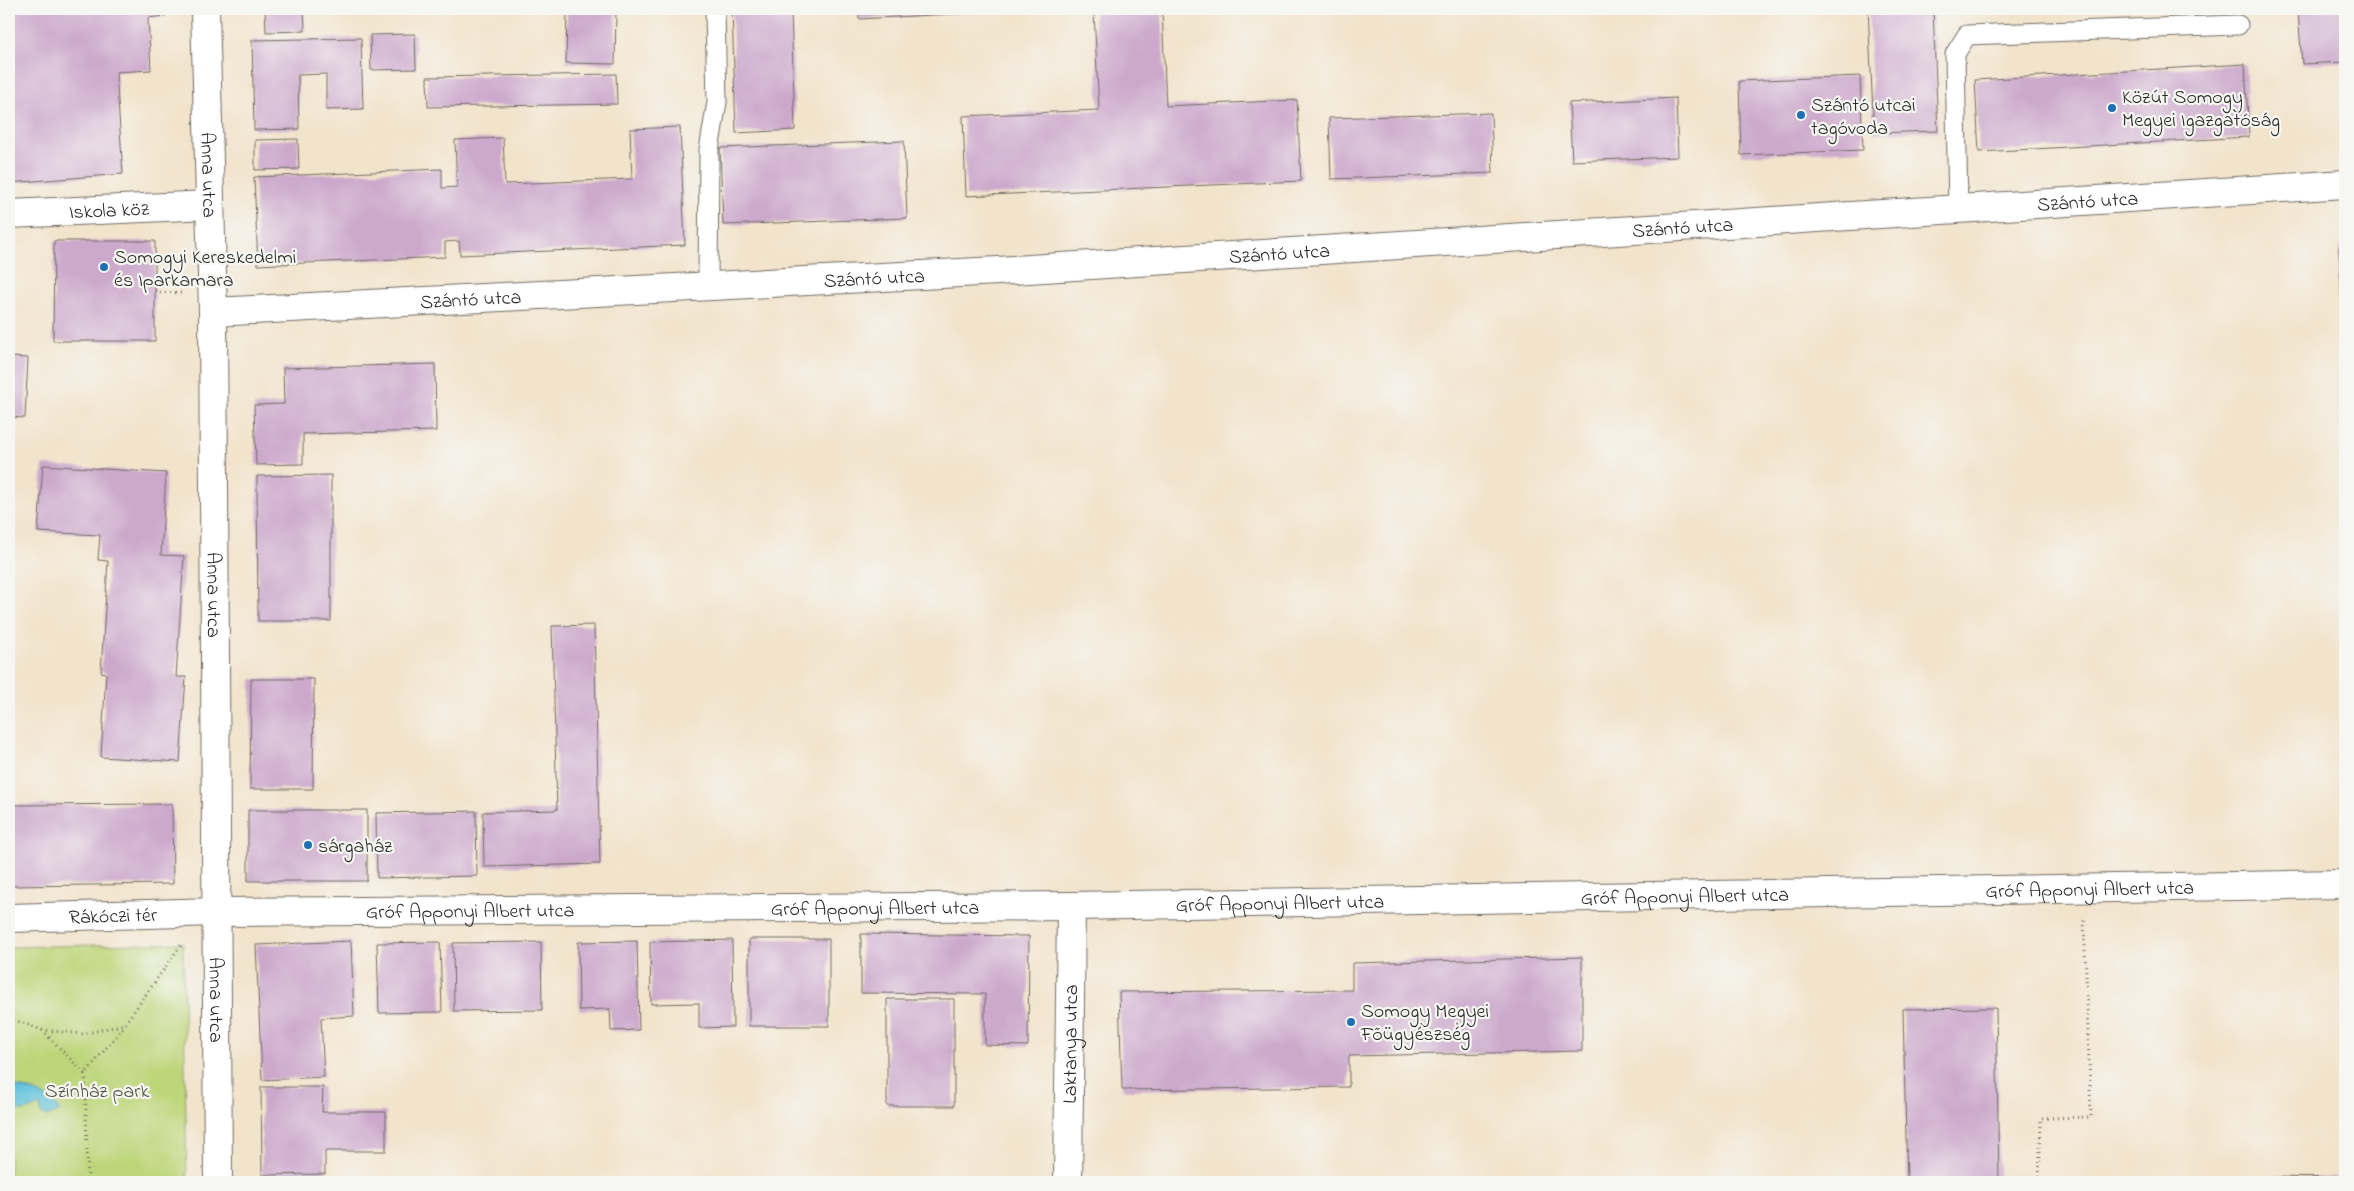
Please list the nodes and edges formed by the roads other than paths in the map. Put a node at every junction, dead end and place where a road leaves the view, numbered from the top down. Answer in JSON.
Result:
{"nodes":[{"id":1,"x":205,"y":9,"type":"edge"},
{"id":2,"x":715,"y":9,"type":"edge"},
{"id":3,"x":2238,"y":25,"type":"dead end"},
{"id":4,"x":2345,"y":184,"type":"edge"},
{"id":5,"x":210,"y":205,"type":"junction"},
{"id":6,"x":1958,"y":209,"type":"junction"},
{"id":7,"x":9,"y":214,"type":"edge"},
{"id":8,"x":708,"y":286,"type":"junction"},
{"id":9,"x":213,"y":312,"type":"junction"},
{"id":10,"x":2345,"y":884,"type":"edge"},
{"id":11,"x":1071,"y":906,"type":"junction"},
{"id":12,"x":216,"y":912,"type":"junction"},
{"id":13,"x":9,"y":918,"type":"edge"},
{"id":14,"x":218,"y":1182,"type":"edge"},
{"id":15,"x":1068,"y":1182,"type":"edge"}],
"edges":[{"from":1,"to":5,"type":"street","name":"Anna utca"},
{"from":2,"to":8,"type":"lane"},
{"from":3,"to":6,"type":"lane"},
{"from":4,"to":6,"type":"street","name":"Szántó utca"},
{"from":5,"to":7,"type":"street","name":"Iskola köz"},
{"from":5,"to":9,"type":"street","name":"Anna utca"},
{"from":6,"to":8,"type":"street","name":"Szántó utca"},
{"from":8,"to":9,"type":"street","name":"Szántó utca"},
{"from":9,"to":12,"type":"street","name":"Anna utca"},
{"from":10,"to":11,"type":"street","name":"Gróf Apponyi Albert utca"},
{"from":11,"to":12,"type":"street","name":"Gróf Apponyi Albert utca"},
{"from":11,"to":15,"type":"street","name":"Laktanya utca"},
{"from":12,"to":13,"type":"street","name":"Rákóczi tér"},
{"from":12,"to":14,"type":"street","name":"Anna utca"}]}
